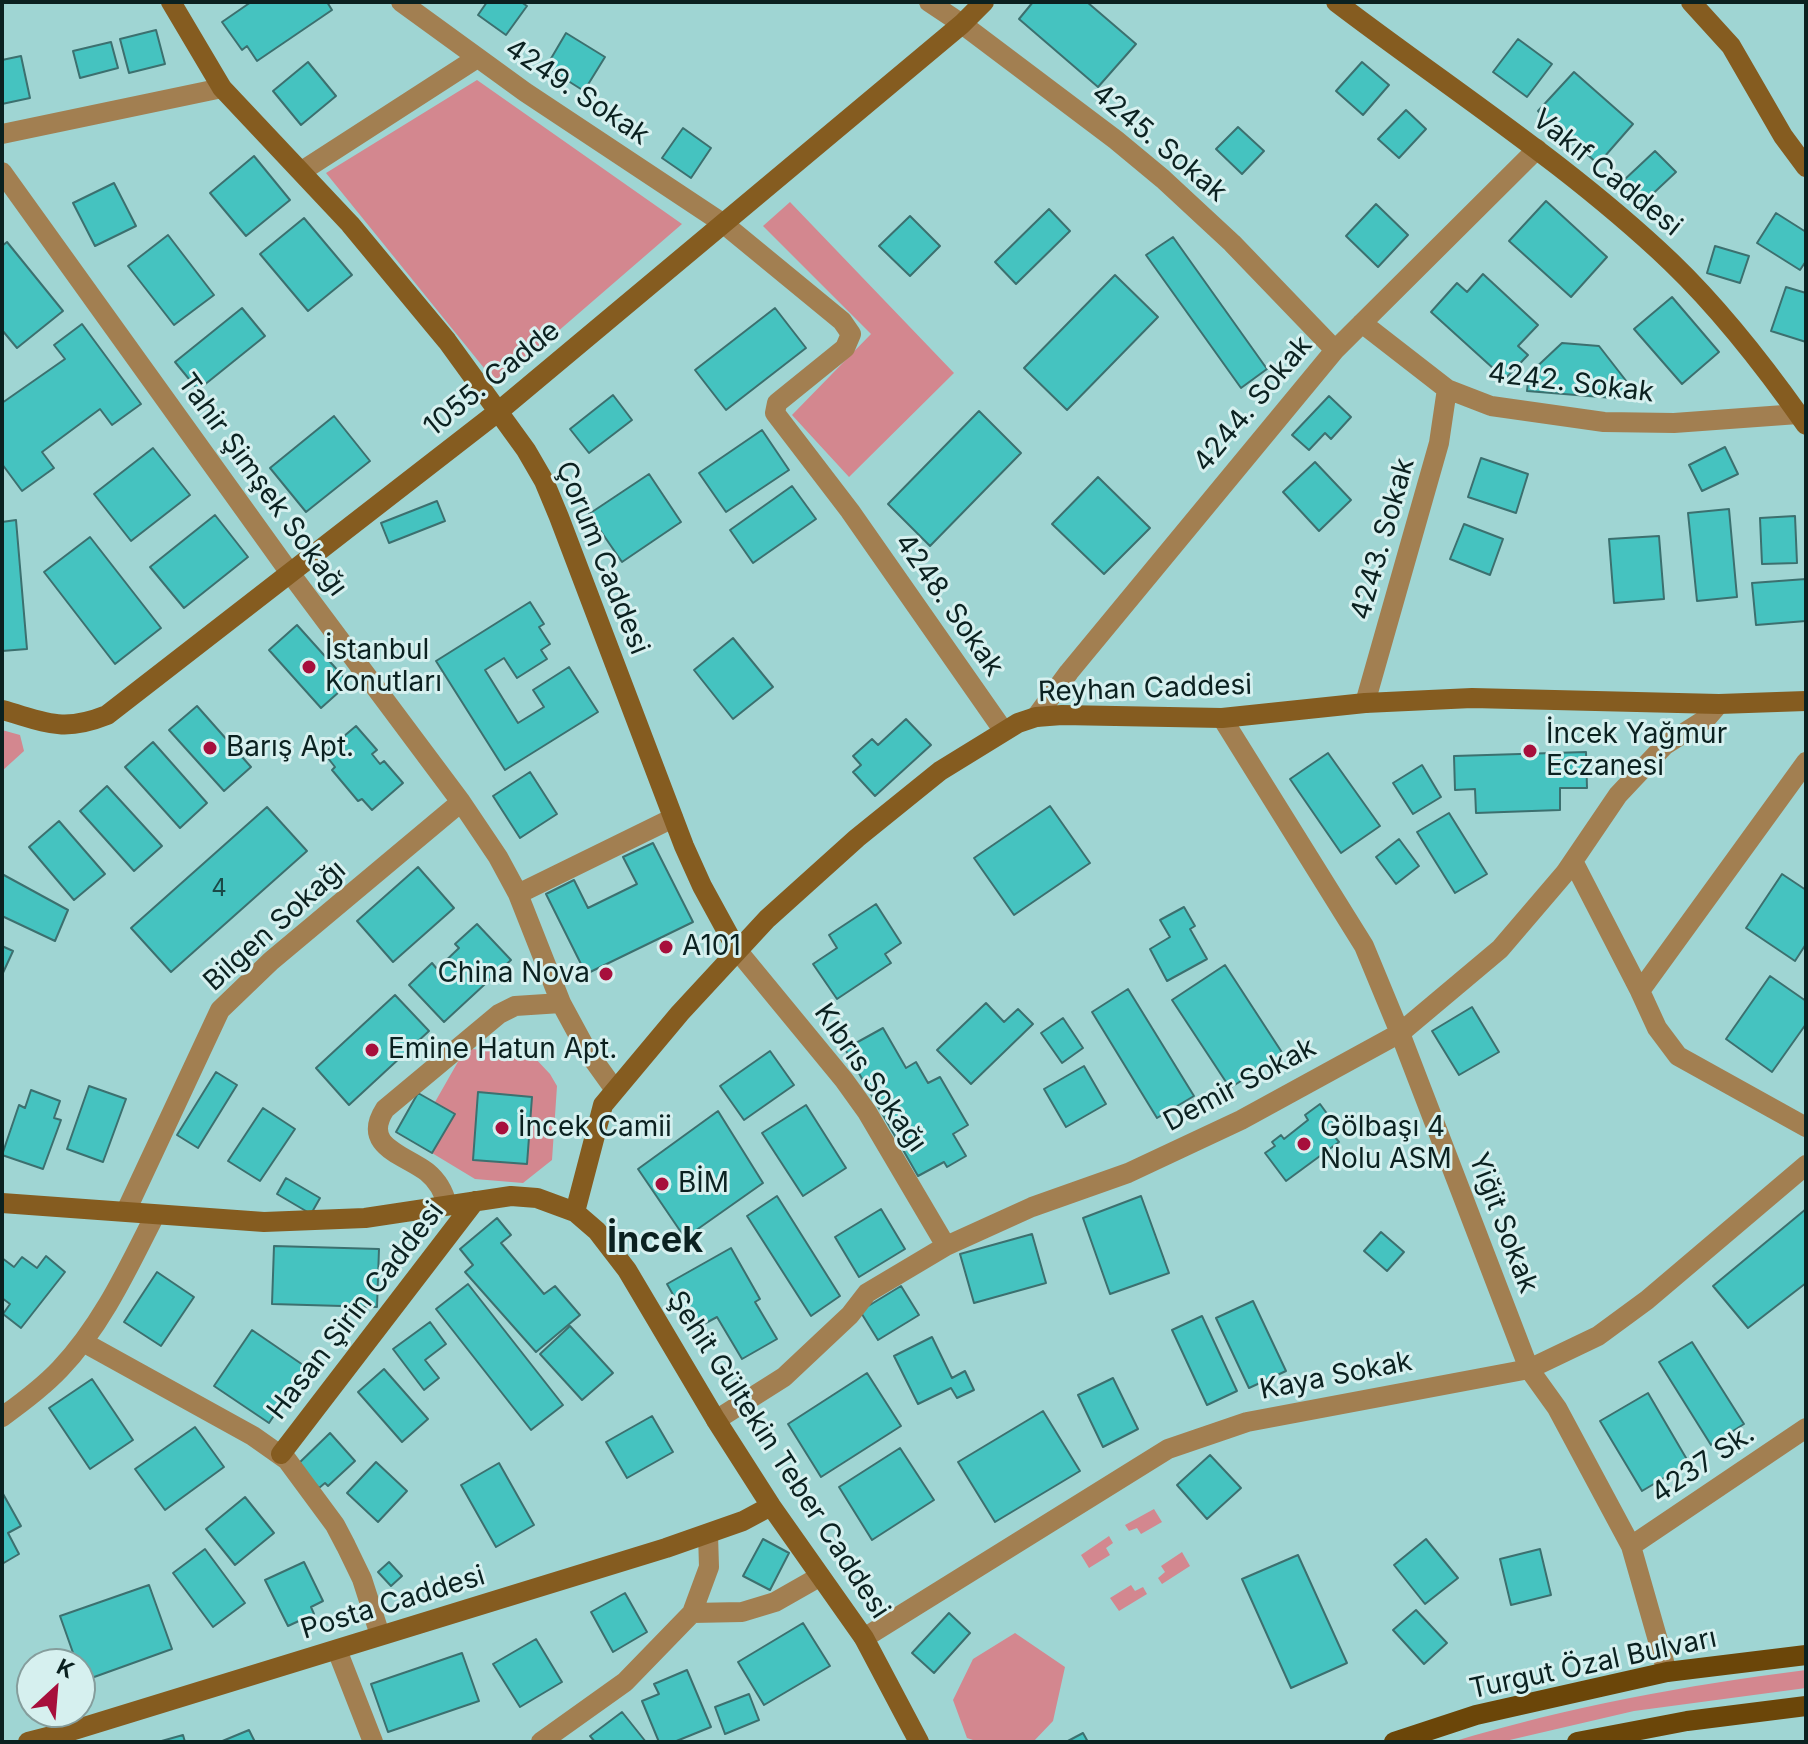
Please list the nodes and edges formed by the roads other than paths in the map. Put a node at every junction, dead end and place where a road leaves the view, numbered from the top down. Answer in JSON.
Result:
{"nodes":[{"id":1,"x":171,"y":2,"type":"edge"},
{"id":2,"x":401,"y":2,"type":"edge"},
{"id":3,"x":929,"y":2,"type":"edge"},
{"id":4,"x":984,"y":2,"type":"edge"},
{"id":5,"x":1336,"y":2,"type":"edge"},
{"id":6,"x":1691,"y":2,"type":"edge"},
{"id":7,"x":962,"y":24,"type":"junction"},
{"id":8,"x":477,"y":58,"type":"junction"},
{"id":9,"x":222,"y":88,"type":"junction"},
{"id":10,"x":2,"y":134,"type":"edge"},
{"id":11,"x":1537,"y":149,"type":"junction"},
{"id":12,"x":1806,"y":167,"type":"edge"},
{"id":13,"x":302,"y":171,"type":"junction"},
{"id":14,"x":2,"y":172,"type":"edge"},
{"id":15,"x":724,"y":224,"type":"junction"},
{"id":16,"x":1362,"y":323,"type":"junction"},
{"id":17,"x":1335,"y":350,"type":"junction"},
{"id":18,"x":1447,"y":389,"type":"junction"},
{"id":19,"x":499,"y":411,"type":"junction"},
{"id":20,"x":1802,"y":420,"type":"edge"},
{"id":21,"x":850,"y":511,"type":"joint"},
{"id":22,"x":290,"y":573,"type":"junction"},
{"id":23,"x":1806,"y":701,"type":"edge"},
{"id":24,"x":1365,"y":703,"type":"junction"},
{"id":25,"x":1719,"y":704,"type":"junction"},
{"id":26,"x":2,"y":710,"type":"edge"},
{"id":27,"x":1036,"y":717,"type":"junction"},
{"id":28,"x":1222,"y":718,"type":"junction"},
{"id":29,"x":1003,"y":730,"type":"junction"},
{"id":30,"x":1806,"y":762,"type":"edge"},
{"id":31,"x":461,"y":802,"type":"junction"},
{"id":32,"x":673,"y":818,"type":"junction"},
{"id":33,"x":1573,"y":861,"type":"junction"},
{"id":34,"x":518,"y":894,"type":"junction"},
{"id":35,"x":737,"y":950,"type":"junction"},
{"id":36,"x":1640,"y":991,"type":"junction"},
{"id":37,"x":561,"y":1003,"type":"junction"},
{"id":38,"x":1400,"y":1033,"type":"junction"},
{"id":39,"x":615,"y":1090,"type":"junction"},
{"id":40,"x":1806,"y":1127,"type":"edge"},
{"id":41,"x":1806,"y":1165,"type":"edge"},
{"id":42,"x":475,"y":1201,"type":"junction"},
{"id":43,"x":2,"y":1203,"type":"edge"},
{"id":44,"x":447,"y":1205,"type":"junction"},
{"id":45,"x":126,"y":1211,"type":"junction"},
{"id":46,"x":575,"y":1212,"type":"junction"},
{"id":47,"x":155,"y":1215,"type":"junction"},
{"id":48,"x":946,"y":1246,"type":"junction"},
{"id":49,"x":83,"y":1342,"type":"junction"},
{"id":50,"x":1529,"y":1369,"type":"junction"},
{"id":51,"x":2,"y":1417,"type":"edge"},
{"id":52,"x":716,"y":1420,"type":"junction"},
{"id":53,"x":1806,"y":1428,"type":"edge"},
{"id":54,"x":281,"y":1454,"type":"junction"},
{"id":55,"x":771,"y":1506,"type":"junction"},
{"id":56,"x":708,"y":1534,"type":"junction"},
{"id":57,"x":1631,"y":1546,"type":"junction"},
{"id":58,"x":819,"y":1577,"type":"junction"},
{"id":59,"x":692,"y":1613,"type":"junction"},
{"id":60,"x":380,"y":1635,"type":"junction"},
{"id":61,"x":864,"y":1638,"type":"junction"},
{"id":62,"x":337,"y":1650,"type":"junction"},
{"id":63,"x":1806,"y":1655,"type":"edge"},
{"id":64,"x":1667,"y":1672,"type":"junction"},
{"id":65,"x":1806,"y":1706,"type":"edge"},
{"id":66,"x":28,"y":1742,"type":"edge"},
{"id":67,"x":373,"y":1742,"type":"edge"},
{"id":68,"x":541,"y":1742,"type":"edge"},
{"id":69,"x":919,"y":1742,"type":"edge"},
{"id":70,"x":1394,"y":1742,"type":"edge"},
{"id":71,"x":1577,"y":1742,"type":"edge"}],
"edges":[{"from":1,"to":9,"type":"street","name":"Çorum Caddesi"},
{"from":2,"to":8,"type":"street","name":"4249. Sokak"},
{"from":3,"to":7,"type":"street","name":"4245. Sokak"},
{"from":4,"to":7,"type":"street","name":"1055. Cadde"},
{"from":5,"to":11,"type":"street","name":"Vakıf Caddesi"},
{"from":6,"to":12,"type":"street"},
{"from":7,"to":15,"type":"street","name":"1055. Cadde"},
{"from":7,"to":17,"type":"street","name":"4245. Sokak"},
{"from":8,"to":13,"type":"street"},
{"from":8,"to":15,"type":"street","name":"4249. Sokak"},
{"from":9,"to":10,"type":"street"},
{"from":9,"to":13,"type":"street","name":"Çorum Caddesi"},
{"from":11,"to":16,"type":"street","name":"4244. Sokak"},
{"from":11,"to":20,"type":"street","name":"Vakıf Caddesi"},
{"from":13,"to":19,"type":"street","name":"Çorum Caddesi"},
{"from":14,"to":22,"type":"street","name":"Tahir Şimşek Sokağı"},
{"from":15,"to":19,"type":"street","name":"1055. Cadde"},
{"from":15,"to":21,"type":"street","name":"4249. Sokak"},
{"from":16,"to":17,"type":"street","name":"4244. Sokak"},
{"from":16,"to":18,"type":"street","name":"4242. Sokak"},
{"from":17,"to":27,"type":"street","name":"4244. Sokak"},
{"from":18,"to":20,"type":"street","name":"4242. Sokak"},
{"from":18,"to":24,"type":"street","name":"4243. Sokak"},
{"from":19,"to":22,"type":"street","name":"1055. Cadde"},
{"from":19,"to":32,"type":"street","name":"Çorum Caddesi"},
{"from":21,"to":29,"type":"street","name":"4248. Sokak"},
{"from":22,"to":26,"type":"street","name":"1055. Cadde"},
{"from":22,"to":31,"type":"street","name":"Tahir Şimşek Sokağı"},
{"from":23,"to":25,"type":"street","name":"Reyhan Caddesi"},
{"from":24,"to":25,"type":"street","name":"Reyhan Caddesi"},
{"from":24,"to":28,"type":"street","name":"Reyhan Caddesi"},
{"from":25,"to":33,"type":"street","name":"Demir Sokak"},
{"from":27,"to":28,"type":"street","name":"Reyhan Caddesi"},
{"from":27,"to":29,"type":"street","name":"Reyhan Caddesi"},
{"from":28,"to":38,"type":"street","name":"Yiğit Sokak"},
{"from":29,"to":35,"type":"street","name":"Reyhan Caddesi"},
{"from":30,"to":36,"type":"street"},
{"from":31,"to":34,"type":"street","name":"Tahir Şimşek Sokağı"},
{"from":31,"to":45,"type":"street","name":"Bilgen Sokağı"},
{"from":32,"to":34,"type":"street"},
{"from":32,"to":35,"type":"street","name":"Çorum Caddesi"},
{"from":33,"to":36,"type":"street"},
{"from":33,"to":38,"type":"street","name":"Demir Sokak"},
{"from":34,"to":37,"type":"street","name":"Tahir Şimşek Sokağı"},
{"from":35,"to":39,"type":"street","name":"Reyhan Caddesi"},
{"from":35,"to":48,"type":"street","name":"Kıbrıs Sokağı"},
{"from":36,"to":40,"type":"street"},
{"from":37,"to":39,"type":"street","name":"Tahir Şimşek Sokağı"},
{"from":37,"to":44,"type":"street"},
{"from":38,"to":48,"type":"street","name":"Demir Sokak"},
{"from":38,"to":50,"type":"street","name":"Yiğit Sokak"},
{"from":39,"to":46,"type":"street","name":"Reyhan Caddesi"},
{"from":41,"to":50,"type":"street","name":"Kaya Sokak"},
{"from":42,"to":44,"type":"street","name":"Şehit Gültekin Teber Caddesi"},
{"from":42,"to":46,"type":"street","name":"Şehit Gültekin Teber Caddesi"},
{"from":42,"to":54,"type":"street","name":"Hasan Şirin Caddesi"},
{"from":43,"to":45,"type":"street","name":"Şehit Gültekin Teber Caddesi"},
{"from":44,"to":47,"type":"street","name":"Şehit Gültekin Teber Caddesi"},
{"from":45,"to":47,"type":"street","name":"Şehit Gültekin Teber Caddesi"},
{"from":46,"to":52,"type":"street","name":"Şehit Gültekin Teber Caddesi"},
{"from":47,"to":49,"type":"street"},
{"from":48,"to":52,"type":"street","name":"Demir Sokak"},
{"from":49,"to":51,"type":"street"},
{"from":49,"to":54,"type":"street"},
{"from":50,"to":57,"type":"street","name":"Yiğit Sokak"},
{"from":50,"to":61,"type":"street","name":"Kaya Sokak"},
{"from":52,"to":55,"type":"street","name":"Şehit Gültekin Teber Caddesi"},
{"from":53,"to":57,"type":"street","name":"4237 Sk."},
{"from":54,"to":60,"type":"street"},
{"from":55,"to":56,"type":"street","name":"Posta Caddesi"},
{"from":55,"to":58,"type":"street","name":"Şehit Gültekin Teber Caddesi"},
{"from":56,"to":59,"type":"street"},
{"from":56,"to":60,"type":"street","name":"Posta Caddesi"},
{"from":57,"to":64,"type":"street","name":"Yiğit Sokak"},
{"from":58,"to":59,"type":"street"},
{"from":58,"to":61,"type":"street","name":"Şehit Gültekin Teber Caddesi"},
{"from":59,"to":68,"type":"street"},
{"from":60,"to":62,"type":"street","name":"Posta Caddesi"},
{"from":61,"to":69,"type":"street","name":"Şehit Gültekin Teber Caddesi"},
{"from":62,"to":66,"type":"street","name":"Posta Caddesi"},
{"from":62,"to":67,"type":"street"},
{"from":63,"to":64,"type":"main road","name":"Turgut Özal Bulvarı"},
{"from":64,"to":70,"type":"main road","name":"Turgut Özal Bulvarı"},
{"from":65,"to":71,"type":"main road"}]}
